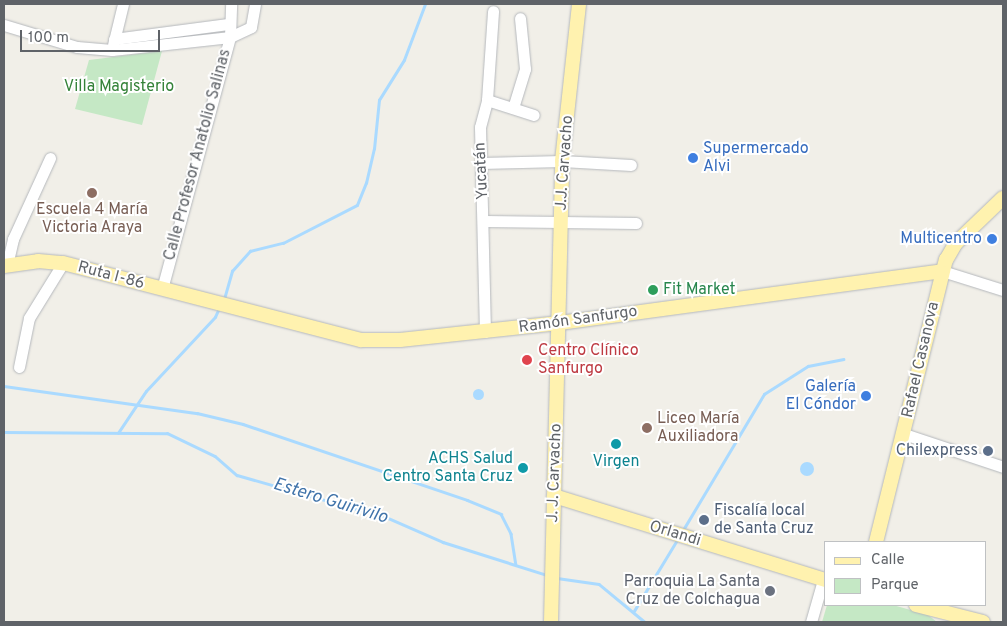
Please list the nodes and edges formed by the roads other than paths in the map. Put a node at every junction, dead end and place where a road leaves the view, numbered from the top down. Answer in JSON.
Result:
{"nodes":[{"id":1,"x":123,"y":4,"type":"edge"},
{"id":2,"x":231,"y":4,"type":"edge"},
{"id":3,"x":255,"y":4,"type":"edge"},
{"id":4,"x":579,"y":4,"type":"edge"},
{"id":5,"x":493,"y":11,"type":"dead end"},
{"id":6,"x":520,"y":18,"type":"dead end"},
{"id":7,"x":228,"y":24,"type":"junction"},
{"id":8,"x":4,"y":25,"type":"edge"},
{"id":9,"x":230,"y":37,"type":"junction"},
{"id":10,"x":113,"y":44,"type":"junction"},
{"id":11,"x":487,"y":100,"type":"junction"},
{"id":12,"x":513,"y":108,"type":"junction"},
{"id":13,"x":534,"y":115,"type":"dead end"},
{"id":14,"x":50,"y":158,"type":"dead end"},
{"id":15,"x":562,"y":161,"type":"junction"},
{"id":16,"x":482,"y":163,"type":"junction"},
{"id":17,"x":630,"y":165,"type":"dead end"},
{"id":18,"x":1003,"y":198,"type":"edge"},
{"id":19,"x":485,"y":221,"type":"junction"},
{"id":20,"x":561,"y":223,"type":"junction"},
{"id":21,"x":636,"y":223,"type":"dead end"},
{"id":22,"x":63,"y":263,"type":"junction"},
{"id":23,"x":5,"y":266,"type":"edge"},
{"id":24,"x":942,"y":271,"type":"junction"},
{"id":25,"x":162,"y":289,"type":"junction"},
{"id":26,"x":1003,"y":290,"type":"edge"},
{"id":27,"x":216,"y":303,"type":"joint"},
{"id":28,"x":559,"y":323,"type":"junction"},
{"id":29,"x":485,"y":332,"type":"junction"},
{"id":30,"x":19,"y":367,"type":"dead end"},
{"id":31,"x":904,"y":434,"type":"junction"},
{"id":32,"x":1003,"y":467,"type":"edge"},
{"id":33,"x":554,"y":496,"type":"junction"},
{"id":34,"x":876,"y":541,"type":"edge"},
{"id":35,"x":824,"y":580,"type":"edge"},
{"id":36,"x":918,"y":606,"type":"edge"},
{"id":37,"x":945,"y":618,"type":"edge"},
{"id":38,"x":552,"y":622,"type":"edge"},
{"id":39,"x":811,"y":622,"type":"edge"},
{"id":40,"x":983,"y":622,"type":"edge"}],
"edges":[{"from":1,"to":10,"type":"street"},
{"from":2,"to":7,"type":"street"},
{"from":3,"to":9,"type":"street","name":"Calle Profesor Anatolio Salinas"},
{"from":4,"to":15,"type":"main road","name":"J.J. Carvacho"},
{"from":5,"to":11,"type":"street","name":"Yucatán"},
{"from":6,"to":12,"type":"street"},
{"from":7,"to":9,"type":"street"},
{"from":7,"to":10,"type":"street"},
{"from":8,"to":10,"type":"street"},
{"from":9,"to":10,"type":"street"},
{"from":9,"to":25,"type":"street","name":"Calle Profesor Anatolio Salinas"},
{"from":11,"to":12,"type":"street"},
{"from":11,"to":16,"type":"street","name":"Yucatán"},
{"from":12,"to":13,"type":"street"},
{"from":14,"to":23,"type":"street"},
{"from":15,"to":16,"type":"street"},
{"from":15,"to":17,"type":"street"},
{"from":15,"to":20,"type":"main road","name":"J.J. Carvacho"},
{"from":16,"to":19,"type":"street","name":"Yucatán"},
{"from":18,"to":24,"type":"main road","name":"Rafael Casanova"},
{"from":19,"to":20,"type":"street"},
{"from":19,"to":29,"type":"street","name":"Yucatán"},
{"from":20,"to":21,"type":"street"},
{"from":20,"to":28,"type":"main road","name":"J.J. Carvacho"},
{"from":22,"to":23,"type":"main road","name":"Ruta I-86"},
{"from":22,"to":25,"type":"main road","name":"Ruta I-86"},
{"from":22,"to":30,"type":"street"},
{"from":24,"to":26,"type":"street"},
{"from":24,"to":28,"type":"main road","name":"Ramón Sanfurgo"},
{"from":24,"to":31,"type":"main road","name":"Rafael Casanova"},
{"from":25,"to":27,"type":"main road","name":"Ruta I-86"},
{"from":27,"to":29,"type":"main road","name":"Ramón Sanfurgo"},
{"from":28,"to":29,"type":"main road","name":"Ramón Sanfurgo"},
{"from":28,"to":33,"type":"main road","name":"J. J. Carvacho"},
{"from":31,"to":32,"type":"street"},
{"from":31,"to":34,"type":"main road","name":"Rafael Casanova"},
{"from":33,"to":35,"type":"main road","name":"Orlandi"},
{"from":33,"to":38,"type":"main road","name":"J. J. Carvacho"},
{"from":35,"to":39,"type":"street"},
{"from":36,"to":37,"type":"main road"},
{"from":37,"to":40,"type":"main road"}]}
